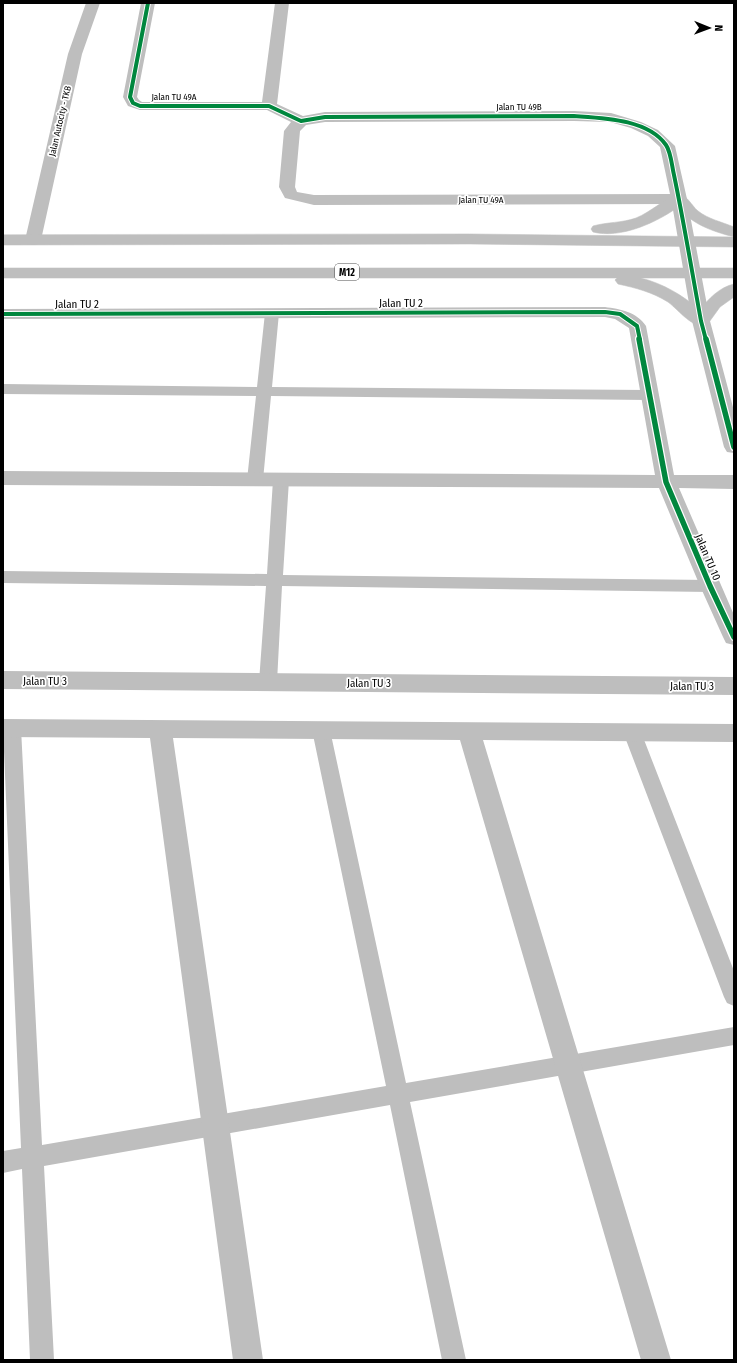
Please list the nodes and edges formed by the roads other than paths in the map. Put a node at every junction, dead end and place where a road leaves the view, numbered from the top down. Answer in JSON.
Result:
{"nodes":[{"id":1,"x":93,"y":3,"type":"edge"},
{"id":2,"x":148,"y":3,"type":"edge"},
{"id":3,"x":282,"y":3,"type":"edge"},
{"id":4,"x":269,"y":106,"type":"junction"},
{"id":5,"x":301,"y":121,"type":"junction"},
{"id":6,"x":679,"y":199,"type":"junction"},
{"id":7,"x":734,"y":232,"type":"edge"},
{"id":8,"x":402,"y":239,"type":"junction"},
{"id":9,"x":3,"y":240,"type":"edge"},
{"id":10,"x":33,"y":240,"type":"junction"},
{"id":11,"x":686,"y":242,"type":"junction"},
{"id":12,"x":734,"y":242,"type":"edge"},
{"id":13,"x":489,"y":272,"type":"junction"},
{"id":14,"x":692,"y":272,"type":"junction"},
{"id":15,"x":3,"y":273,"type":"edge"},
{"id":16,"x":734,"y":273,"type":"edge"},
{"id":17,"x":734,"y":289,"type":"edge"},
{"id":18,"x":272,"y":313,"type":"junction"},
{"id":19,"x":3,"y":314,"type":"edge"},
{"id":20,"x":701,"y":321,"type":"junction"},
{"id":21,"x":3,"y":389,"type":"edge"},
{"id":22,"x":264,"y":391,"type":"junction"},
{"id":23,"x":648,"y":395,"type":"junction"},
{"id":24,"x":734,"y":447,"type":"edge"},
{"id":25,"x":3,"y":478,"type":"edge"},
{"id":26,"x":255,"y":480,"type":"junction"},
{"id":27,"x":281,"y":480,"type":"junction"},
{"id":28,"x":666,"y":482,"type":"junction"},
{"id":29,"x":734,"y":482,"type":"edge"},
{"id":30,"x":3,"y":576,"type":"edge"},
{"id":31,"x":274,"y":580,"type":"junction"},
{"id":32,"x":710,"y":586,"type":"junction"},
{"id":33,"x":734,"y":638,"type":"edge"},
{"id":34,"x":3,"y":680,"type":"edge"},
{"id":35,"x":268,"y":682,"type":"junction"},
{"id":36,"x":734,"y":686,"type":"edge"},
{"id":37,"x":8,"y":728,"type":"edge"},
{"id":38,"x":160,"y":729,"type":"junction"},
{"id":39,"x":321,"y":730,"type":"junction"},
{"id":40,"x":469,"y":731,"type":"junction"},
{"id":41,"x":632,"y":732,"type":"junction"},
{"id":42,"x":734,"y":733,"type":"edge"},
{"id":43,"x":734,"y":997,"type":"edge"},
{"id":44,"x":734,"y":1036,"type":"edge"},
{"id":45,"x":570,"y":1065,"type":"junction"},
{"id":46,"x":397,"y":1095,"type":"junction"},
{"id":47,"x":215,"y":1126,"type":"junction"},
{"id":48,"x":32,"y":1157,"type":"junction"},
{"id":49,"x":3,"y":1162,"type":"edge"},
{"id":50,"x":42,"y":1360,"type":"edge"},
{"id":51,"x":248,"y":1360,"type":"edge"},
{"id":52,"x":454,"y":1360,"type":"edge"},
{"id":53,"x":656,"y":1360,"type":"edge"}],
"edges":[{"from":1,"to":10,"type":"street","name":"Jalan Autocity - TKB"},
{"from":2,"to":4,"type":"street","name":"Jalan TU 49A"},
{"from":3,"to":4,"type":"street"},
{"from":4,"to":5,"type":"street"},
{"from":5,"to":6,"type":"street","name":"Jalan TU 49B"},
{"from":5,"to":6,"type":"street","name":"Jalan TU 49A"},
{"from":6,"to":7,"type":"street"},
{"from":6,"to":8,"type":"street"},
{"from":6,"to":11,"type":"street","name":"Jalan TU 49B"},
{"from":8,"to":10,"type":"street"},
{"from":8,"to":11,"type":"street"},
{"from":9,"to":10,"type":"street"},
{"from":11,"to":12,"type":"street"},
{"from":11,"to":14,"type":"street","name":"Jalan TU 49B"},
{"from":13,"to":14,"type":"street","number":"M12"},
{"from":13,"to":15,"type":"street","number":"M12"},
{"from":13,"to":20,"type":"street"},
{"from":14,"to":16,"type":"street","number":"M12"},
{"from":14,"to":20,"type":"street","name":"Jalan TU 49B"},
{"from":17,"to":20,"type":"street"},
{"from":18,"to":19,"type":"street","name":"Jalan TU 2"},
{"from":18,"to":22,"type":"lane"},
{"from":18,"to":23,"type":"street","name":"Jalan TU 2"},
{"from":20,"to":24,"type":"street","name":"Jalan TU 49B"},
{"from":21,"to":22,"type":"lane"},
{"from":22,"to":23,"type":"lane"},
{"from":22,"to":26,"type":"lane"},
{"from":23,"to":28,"type":"street","name":"Jalan TU 2"},
{"from":25,"to":26,"type":"street"},
{"from":26,"to":27,"type":"street"},
{"from":27,"to":28,"type":"street"},
{"from":27,"to":31,"type":"lane"},
{"from":28,"to":29,"type":"street"},
{"from":28,"to":32,"type":"street","name":"Jalan TU 10"},
{"from":30,"to":31,"type":"lane"},
{"from":31,"to":32,"type":"lane"},
{"from":31,"to":35,"type":"lane"},
{"from":32,"to":33,"type":"street","name":"Jalan TU 10"},
{"from":34,"to":35,"type":"street","name":"Jalan TU 3"},
{"from":35,"to":36,"type":"street","name":"Jalan TU 3"},
{"from":37,"to":38,"type":"street"},
{"from":37,"to":48,"type":"lane"},
{"from":38,"to":39,"type":"street"},
{"from":38,"to":47,"type":"street"},
{"from":39,"to":40,"type":"street"},
{"from":39,"to":46,"type":"lane"},
{"from":40,"to":41,"type":"street"},
{"from":40,"to":45,"type":"street"},
{"from":41,"to":42,"type":"street"},
{"from":41,"to":43,"type":"lane"},
{"from":44,"to":45,"type":"lane"},
{"from":45,"to":46,"type":"lane"},
{"from":45,"to":53,"type":"street"},
{"from":46,"to":47,"type":"lane"},
{"from":46,"to":52,"type":"lane"},
{"from":47,"to":48,"type":"lane"},
{"from":47,"to":51,"type":"street"},
{"from":48,"to":49,"type":"lane"},
{"from":48,"to":50,"type":"lane"}]}
